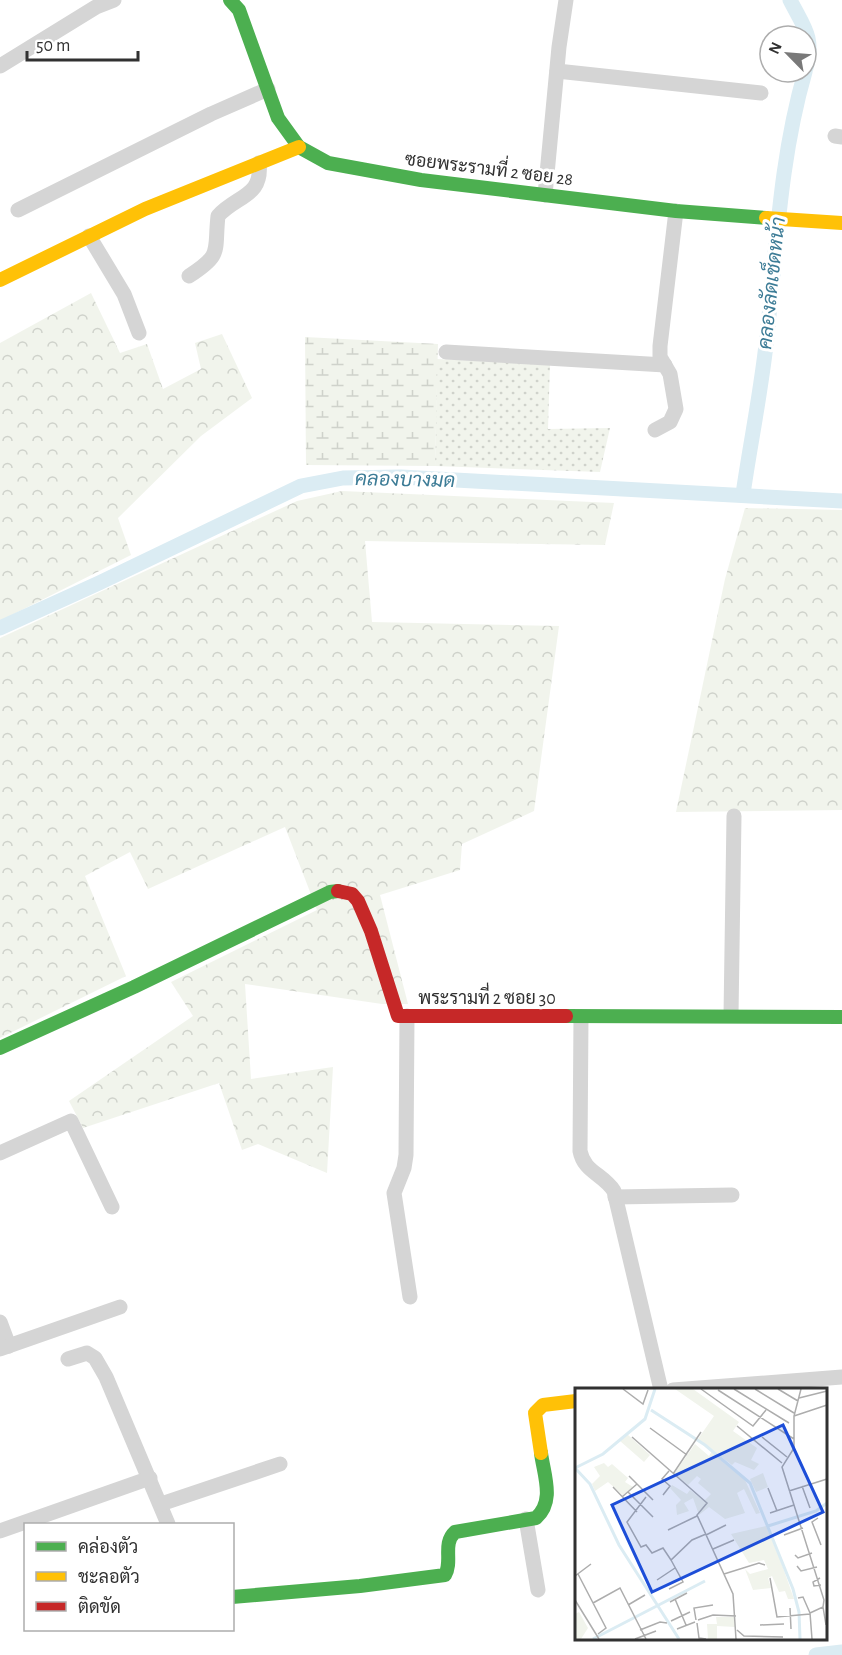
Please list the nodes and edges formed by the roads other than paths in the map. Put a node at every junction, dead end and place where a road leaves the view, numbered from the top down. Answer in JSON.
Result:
{"nodes":[{"id":1,"x":114,"y":0,"type":"edge"},
{"id":2,"x":230,"y":0,"type":"edge"},
{"id":3,"x":566,"y":0,"type":"edge"},
{"id":4,"x":97,"y":4,"type":"edge"},
{"id":5,"x":0,"y":66,"type":"edge"},
{"id":6,"x":556,"y":71,"type":"junction"},
{"id":7,"x":268,"y":89,"type":"junction"},
{"id":8,"x":761,"y":93,"type":"dead end"},
{"id":9,"x":299,"y":147,"type":"junction"},
{"id":10,"x":259,"y":163,"type":"junction"},
{"id":11,"x":545,"y":195,"type":"junction"},
{"id":12,"x":18,"y":210,"type":"dead end"},
{"id":13,"x":676,"y":211,"type":"junction"},
{"id":14,"x":842,"y":223,"type":"edge"},
{"id":15,"x":89,"y":236,"type":"junction"},
{"id":16,"x":189,"y":276,"type":"dead end"},
{"id":17,"x":0,"y":280,"type":"edge"},
{"id":18,"x":139,"y":333,"type":"dead end"},
{"id":19,"x":446,"y":352,"type":"dead end"},
{"id":20,"x":665,"y":365,"type":"junction"},
{"id":21,"x":655,"y":430,"type":"dead end"},
{"id":22,"x":734,"y":816,"type":"dead end"},
{"id":23,"x":731,"y":1015,"type":"junction"},
{"id":24,"x":407,"y":1016,"type":"junction"},
{"id":25,"x":581,"y":1017,"type":"junction"},
{"id":26,"x":842,"y":1017,"type":"edge"},
{"id":27,"x":0,"y":1048,"type":"edge"},
{"id":28,"x":0,"y":1153,"type":"edge"},
{"id":29,"x":732,"y":1195,"type":"dead end"},
{"id":30,"x":615,"y":1197,"type":"junction"},
{"id":31,"x":112,"y":1207,"type":"dead end"},
{"id":32,"x":410,"y":1297,"type":"dead end"},
{"id":33,"x":120,"y":1307,"type":"dead end"},
{"id":34,"x":0,"y":1322,"type":"edge"},
{"id":35,"x":4,"y":1348,"type":"edge"},
{"id":36,"x":68,"y":1359,"type":"dead end"},
{"id":37,"x":842,"y":1377,"type":"edge"},
{"id":38,"x":661,"y":1388,"type":"edge"},
{"id":39,"x":687,"y":1388,"type":"edge"},
{"id":40,"x":575,"y":1401,"type":"edge"},
{"id":41,"x":280,"y":1464,"type":"dead end"},
{"id":42,"x":150,"y":1478,"type":"junction"},
{"id":43,"x":161,"y":1504,"type":"junction"},
{"id":44,"x":526,"y":1519,"type":"junction"},
{"id":45,"x":168,"y":1523,"type":"edge"},
{"id":46,"x":0,"y":1531,"type":"edge"},
{"id":47,"x":538,"y":1590,"type":"dead end"},
{"id":48,"x":234,"y":1597,"type":"edge"}],
"edges":[{"from":1,"to":4,"type":"street"},
{"from":2,"to":7,"type":"street","name":"ซอยพระรามที่ 2 ซอย 28"},
{"from":3,"to":6,"type":"street"},
{"from":4,"to":5,"type":"street"},
{"from":6,"to":8,"type":"street"},
{"from":6,"to":11,"type":"street"},
{"from":7,"to":9,"type":"street","name":"ซอยพระรามที่ 2 ซอย 28"},
{"from":7,"to":12,"type":"street"},
{"from":9,"to":10,"type":"street"},
{"from":9,"to":11,"type":"street","name":"ซอยพระรามที่ 2 ซอย 28"},
{"from":10,"to":15,"type":"street"},
{"from":10,"to":16,"type":"street"},
{"from":11,"to":13,"type":"street","name":"ซอยพระรามที่ 2 ซอย 28"},
{"from":13,"to":14,"type":"street","name":"ซอยพระรามที่ 2 ซอย 28"},
{"from":13,"to":20,"type":"street"},
{"from":15,"to":17,"type":"street"},
{"from":15,"to":18,"type":"street"},
{"from":19,"to":20,"type":"street"},
{"from":20,"to":21,"type":"street"},
{"from":22,"to":23,"type":"street"},
{"from":23,"to":25,"type":"street","name":"พระรามที่ 2 ซอย 30"},
{"from":23,"to":26,"type":"street","name":"พระรามที่ 2 ซอย 30"},
{"from":24,"to":25,"type":"street","name":"พระรามที่ 2 ซอย 30"},
{"from":24,"to":27,"type":"street","name":"พระรามที่ 2 ซอย 30"},
{"from":24,"to":32,"type":"street"},
{"from":25,"to":30,"type":"street"},
{"from":28,"to":31,"type":"street"},
{"from":29,"to":30,"type":"street"},
{"from":30,"to":38,"type":"street"},
{"from":33,"to":35,"type":"street"},
{"from":34,"to":35,"type":"street"},
{"from":36,"to":42,"type":"street"},
{"from":37,"to":39,"type":"street"},
{"from":40,"to":44,"type":"street"},
{"from":41,"to":43,"type":"street"},
{"from":42,"to":43,"type":"street"},
{"from":42,"to":46,"type":"street"},
{"from":43,"to":45,"type":"street"},
{"from":44,"to":47,"type":"street"},
{"from":44,"to":48,"type":"street"}]}
